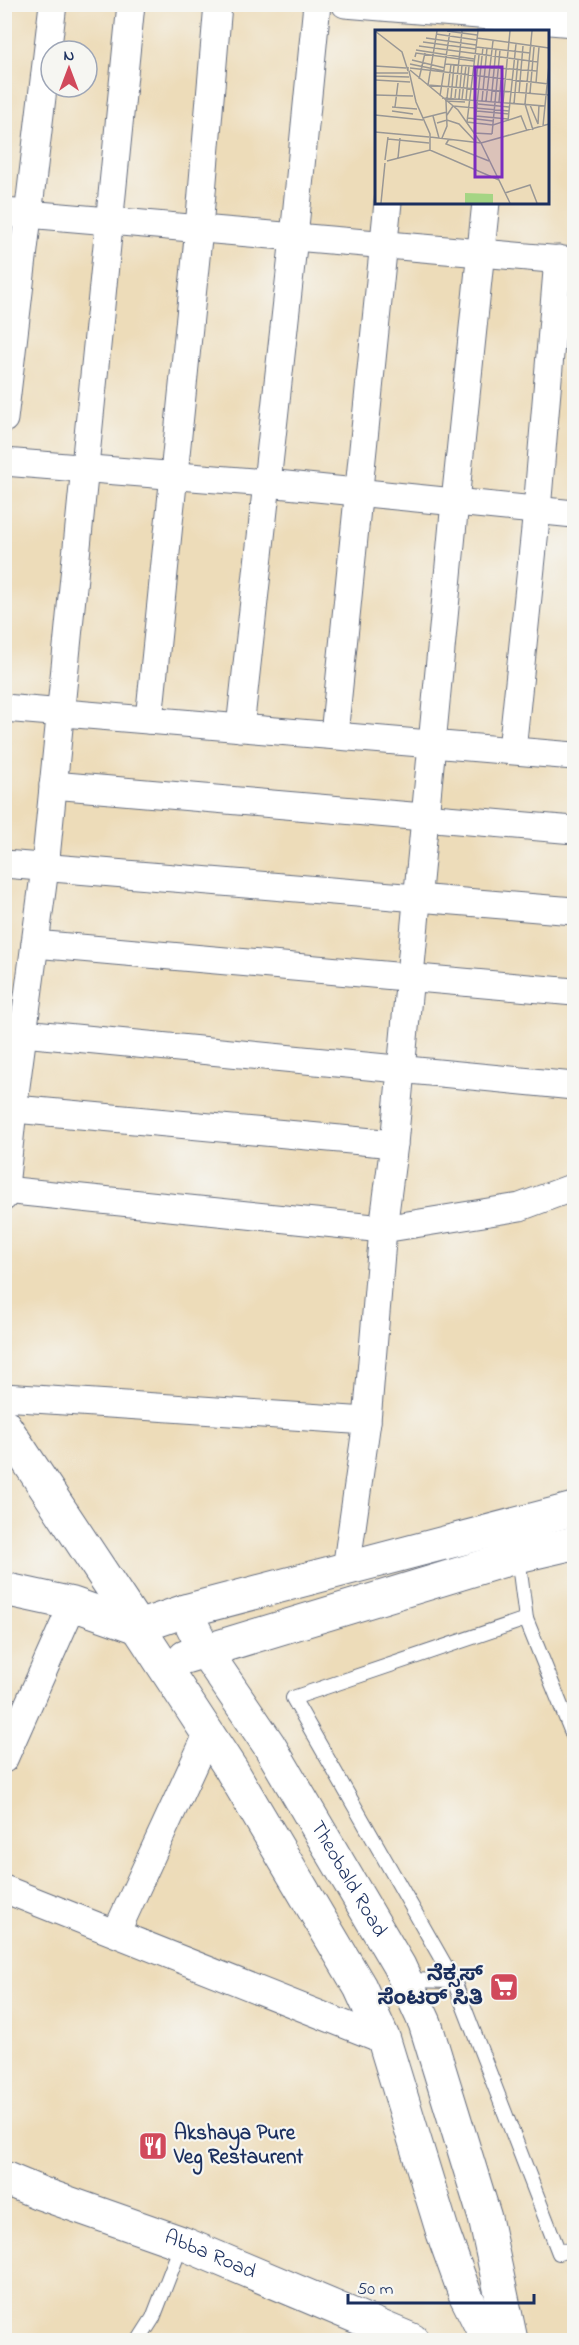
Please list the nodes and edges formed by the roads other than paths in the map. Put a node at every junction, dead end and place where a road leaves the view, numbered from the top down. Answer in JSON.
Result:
{"nodes":[{"id":1,"x":53,"y":4,"type":"edge"},
{"id":2,"x":131,"y":4,"type":"edge"},
{"id":3,"x":218,"y":4,"type":"edge"},
{"id":4,"x":317,"y":4,"type":"edge"},
{"id":5,"x":345,"y":4,"type":"edge"},
{"id":6,"x":408,"y":15,"type":"edge"},
{"id":7,"x":505,"y":18,"type":"edge"},
{"id":8,"x":574,"y":23,"type":"edge"},
{"id":9,"x":388,"y":204,"type":"edge"},
{"id":10,"x":486,"y":204,"type":"edge"},
{"id":11,"x":16,"y":213,"type":"edge"},
{"id":12,"x":110,"y":221,"type":"junction"},
{"id":13,"x":199,"y":228,"type":"junction"},
{"id":14,"x":294,"y":237,"type":"junction"},
{"id":15,"x":383,"y":244,"type":"junction"},
{"id":16,"x":481,"y":252,"type":"junction"},
{"id":17,"x":566,"y":260,"type":"edge"},
{"id":18,"x":4,"y":418,"type":"edge"},
{"id":19,"x":4,"y":462,"type":"edge"},
{"id":20,"x":85,"y":468,"type":"junction"},
{"id":21,"x":174,"y":475,"type":"junction"},
{"id":22,"x":267,"y":483,"type":"junction"},
{"id":23,"x":358,"y":492,"type":"junction"},
{"id":24,"x":455,"y":502,"type":"junction"},
{"id":25,"x":537,"y":510,"type":"junction"},
{"id":26,"x":574,"y":514,"type":"edge"},
{"id":27,"x":4,"y":708,"type":"edge"},
{"id":28,"x":60,"y":712,"type":"junction"},
{"id":29,"x":149,"y":720,"type":"junction"},
{"id":30,"x":240,"y":728,"type":"junction"},
{"id":31,"x":334,"y":735,"type":"junction"},
{"id":32,"x":432,"y":744,"type":"junction"},
{"id":33,"x":512,"y":750,"type":"junction"},
{"id":34,"x":574,"y":756,"type":"edge"},
{"id":35,"x":53,"y":785,"type":"junction"},
{"id":36,"x":425,"y":816,"type":"junction"},
{"id":37,"x":574,"y":830,"type":"edge"},
{"id":38,"x":4,"y":864,"type":"edge"},
{"id":39,"x":45,"y":868,"type":"junction"},
{"id":40,"x":417,"y":898,"type":"junction"},
{"id":41,"x":574,"y":911,"type":"edge"},
{"id":42,"x":35,"y":944,"type":"junction"},
{"id":43,"x":410,"y":977,"type":"junction"},
{"id":44,"x":574,"y":992,"type":"edge"},
{"id":45,"x":23,"y":1033,"type":"junction"},
{"id":46,"x":401,"y":1069,"type":"junction"},
{"id":47,"x":574,"y":1086,"type":"edge"},
{"id":48,"x":9,"y":1108,"type":"edge"},
{"id":49,"x":394,"y":1144,"type":"junction"},
{"id":50,"x":574,"y":1188,"type":"edge"},
{"id":51,"x":5,"y":1190,"type":"edge"},
{"id":52,"x":4,"y":1197,"type":"edge"},
{"id":53,"x":383,"y":1229,"type":"junction"},
{"id":54,"x":4,"y":1397,"type":"edge"},
{"id":55,"x":367,"y":1421,"type":"junction"},
{"id":56,"x":4,"y":1425,"type":"edge"},
{"id":57,"x":574,"y":1509,"type":"edge"},
{"id":58,"x":574,"y":1543,"type":"edge"},
{"id":59,"x":518,"y":1556,"type":"junction"},
{"id":60,"x":346,"y":1570,"type":"junction"},
{"id":61,"x":4,"y":1589,"type":"edge"},
{"id":62,"x":73,"y":1604,"type":"junction"},
{"id":63,"x":185,"y":1611,"type":"junction"},
{"id":64,"x":526,"y":1619,"type":"junction"},
{"id":65,"x":138,"y":1627,"type":"junction"},
{"id":66,"x":205,"y":1651,"type":"junction"},
{"id":67,"x":162,"y":1663,"type":"junction"},
{"id":68,"x":208,"y":1734,"type":"junction"},
{"id":69,"x":574,"y":1738,"type":"edge"},
{"id":70,"x":4,"y":1759,"type":"edge"},
{"id":71,"x":4,"y":1889,"type":"edge"},
{"id":72,"x":116,"y":1933,"type":"junction"},
{"id":73,"x":406,"y":1980,"type":"junction"},
{"id":74,"x":454,"y":1981,"type":"junction"},
{"id":75,"x":384,"y":2040,"type":"junction"},
{"id":76,"x":4,"y":2178,"type":"edge"},
{"id":77,"x":182,"y":2243,"type":"junction"},
{"id":78,"x":574,"y":2247,"type":"edge"},
{"id":79,"x":139,"y":2340,"type":"edge"},
{"id":80,"x":412,"y":2340,"type":"edge"},
{"id":81,"x":488,"y":2340,"type":"edge"},
{"id":82,"x":511,"y":2340,"type":"edge"}],
"edges":[{"from":1,"to":11,"type":"street"},
{"from":2,"to":12,"type":"street"},
{"from":3,"to":13,"type":"street"},
{"from":4,"to":14,"type":"street"},
{"from":5,"to":6,"type":"street"},
{"from":6,"to":7,"type":"street"},
{"from":7,"to":8,"type":"street"},
{"from":9,"to":15,"type":"street"},
{"from":10,"to":16,"type":"street"},
{"from":11,"to":12,"type":"street"},
{"from":11,"to":18,"type":"street"},
{"from":12,"to":13,"type":"street"},
{"from":12,"to":20,"type":"street"},
{"from":13,"to":14,"type":"street"},
{"from":13,"to":21,"type":"street"},
{"from":14,"to":15,"type":"street"},
{"from":14,"to":22,"type":"street"},
{"from":15,"to":16,"type":"street"},
{"from":15,"to":23,"type":"street"},
{"from":16,"to":17,"type":"street"},
{"from":16,"to":24,"type":"street"},
{"from":17,"to":25,"type":"street"},
{"from":19,"to":20,"type":"street"},
{"from":20,"to":21,"type":"street"},
{"from":20,"to":28,"type":"street"},
{"from":21,"to":22,"type":"street"},
{"from":21,"to":29,"type":"street"},
{"from":22,"to":23,"type":"street"},
{"from":22,"to":30,"type":"street"},
{"from":23,"to":24,"type":"street"},
{"from":23,"to":31,"type":"street"},
{"from":24,"to":25,"type":"street"},
{"from":24,"to":32,"type":"street"},
{"from":25,"to":26,"type":"street"},
{"from":25,"to":33,"type":"street"},
{"from":27,"to":28,"type":"street"},
{"from":28,"to":29,"type":"street"},
{"from":28,"to":35,"type":"street"},
{"from":29,"to":30,"type":"street"},
{"from":30,"to":31,"type":"street"},
{"from":31,"to":32,"type":"street"},
{"from":32,"to":33,"type":"street"},
{"from":32,"to":36,"type":"street"},
{"from":33,"to":34,"type":"street"},
{"from":35,"to":36,"type":"street"},
{"from":35,"to":39,"type":"street"},
{"from":36,"to":37,"type":"street"},
{"from":36,"to":40,"type":"street"},
{"from":38,"to":39,"type":"street"},
{"from":39,"to":40,"type":"street"},
{"from":39,"to":42,"type":"street"},
{"from":40,"to":41,"type":"street"},
{"from":40,"to":43,"type":"street"},
{"from":42,"to":43,"type":"street"},
{"from":42,"to":45,"type":"street"},
{"from":43,"to":44,"type":"street"},
{"from":43,"to":46,"type":"street"},
{"from":45,"to":46,"type":"street"},
{"from":45,"to":48,"type":"street"},
{"from":46,"to":47,"type":"street"},
{"from":46,"to":49,"type":"street"},
{"from":48,"to":49,"type":"street"},
{"from":48,"to":51,"type":"street"},
{"from":49,"to":53,"type":"street"},
{"from":50,"to":53,"type":"street"},
{"from":51,"to":52,"type":"street"},
{"from":51,"to":53,"type":"street"},
{"from":53,"to":55,"type":"street"},
{"from":54,"to":55,"type":"street"},
{"from":55,"to":60,"type":"street"},
{"from":56,"to":65,"type":"main road","name":"Theobald Road"},
{"from":57,"to":60,"type":"main road"},
{"from":58,"to":59,"type":"main road"},
{"from":59,"to":64,"type":"lane"},
{"from":59,"to":66,"type":"main road"},
{"from":60,"to":63,"type":"main road"},
{"from":61,"to":62,"type":"main road"},
{"from":62,"to":65,"type":"main road"},
{"from":62,"to":70,"type":"street"},
{"from":63,"to":65,"type":"main road"},
{"from":63,"to":66,"type":"main road","name":"Theobald Road"},
{"from":64,"to":69,"type":"lane"},
{"from":64,"to":74,"type":"lane"},
{"from":65,"to":67,"type":"main road","name":"Theobald Road"},
{"from":66,"to":67,"type":"main road"},
{"from":66,"to":73,"type":"main road","name":"Theobald Road"},
{"from":67,"to":68,"type":"main road","name":"Theobald Road"},
{"from":68,"to":72,"type":"street"},
{"from":68,"to":75,"type":"main road","name":"Theobald Road"},
{"from":71,"to":72,"type":"street"},
{"from":72,"to":75,"type":"street"},
{"from":73,"to":74,"type":"lane"},
{"from":73,"to":82,"type":"main road","name":"Theobald Road"},
{"from":74,"to":78,"type":"lane"},
{"from":75,"to":81,"type":"main road","name":"Theobald Road"},
{"from":76,"to":77,"type":"main road","name":"Abba Road"},
{"from":77,"to":79,"type":"lane"},
{"from":77,"to":80,"type":"main road","name":"Abba Road"}]}
